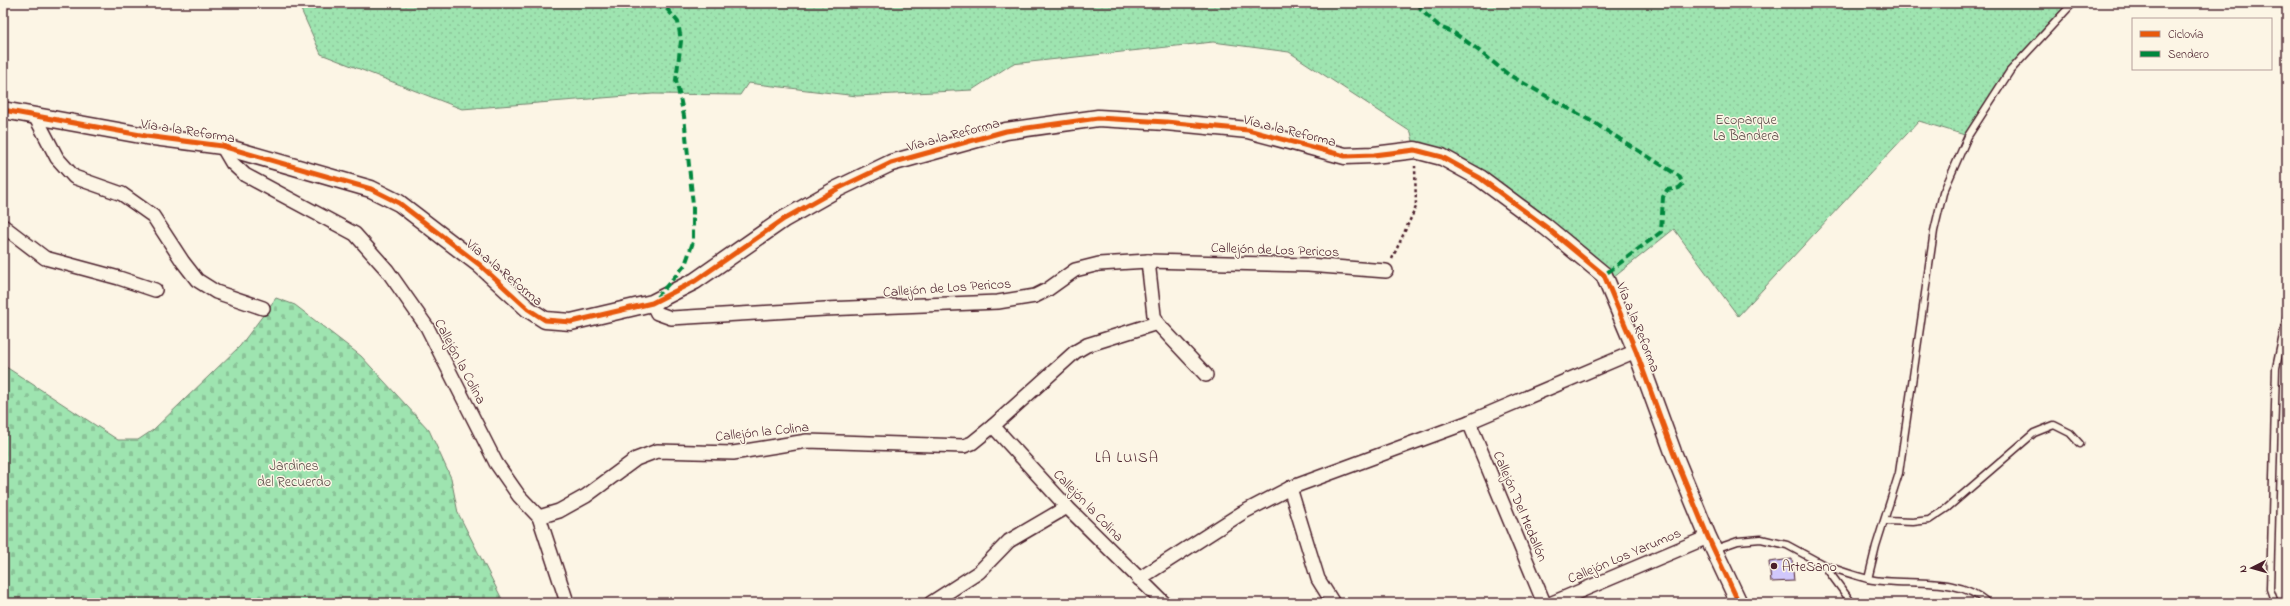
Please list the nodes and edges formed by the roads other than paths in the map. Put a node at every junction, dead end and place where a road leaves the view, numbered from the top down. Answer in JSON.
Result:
{"nodes":[{"id":1,"x":2073,"y":3,"type":"edge"},
{"id":2,"x":3,"y":110,"type":"edge"},
{"id":3,"x":35,"y":116,"type":"junction"},
{"id":4,"x":222,"y":146,"type":"junction"},
{"id":5,"x":3,"y":226,"type":"edge"},
{"id":6,"x":1148,"y":261,"type":"junction"},
{"id":7,"x":1386,"y":271,"type":"road end"},
{"id":8,"x":155,"y":290,"type":"dead end"},
{"id":9,"x":652,"y":303,"type":"junction"},
{"id":10,"x":263,"y":308,"type":"dead end"},
{"id":11,"x":2287,"y":316,"type":"edge"},
{"id":12,"x":1157,"y":323,"type":"junction"},
{"id":13,"x":1636,"y":351,"type":"junction"},
{"id":14,"x":1206,"y":375,"type":"dead end"},
{"id":15,"x":1469,"y":422,"type":"junction"},
{"id":16,"x":993,"y":426,"type":"junction"},
{"id":17,"x":2080,"y":444,"type":"dead end"},
{"id":18,"x":1290,"y":488,"type":"junction"},
{"id":19,"x":1067,"y":507,"type":"junction"},
{"id":20,"x":539,"y":517,"type":"junction"},
{"id":21,"x":1885,"y":521,"type":"junction"},
{"id":22,"x":1711,"y":543,"type":"junction"},
{"id":23,"x":1824,"y":565,"type":"junction"},
{"id":24,"x":1139,"y":579,"type":"junction"},
{"id":25,"x":1868,"y":579,"type":"junction"},
{"id":26,"x":566,"y":598,"type":"dead end"},
{"id":27,"x":931,"y":603,"type":"edge"},
{"id":28,"x":1164,"y":603,"type":"edge"},
{"id":29,"x":1333,"y":603,"type":"edge"},
{"id":30,"x":1544,"y":603,"type":"edge"},
{"id":31,"x":1552,"y":603,"type":"edge"},
{"id":32,"x":1739,"y":603,"type":"edge"},
{"id":33,"x":1852,"y":603,"type":"edge"},
{"id":34,"x":1988,"y":603,"type":"edge"},
{"id":35,"x":2275,"y":603,"type":"edge"}],
"edges":[{"from":1,"to":21,"type":"lane"},
{"from":2,"to":3,"type":"street","name":"Vía a la Reforma"},
{"from":3,"to":4,"type":"street","name":"Vía a la Reforma"},
{"from":3,"to":10,"type":"street"},
{"from":4,"to":9,"type":"street","name":"Vía a la Reforma"},
{"from":4,"to":20,"type":"street","name":"Callejón la Colina"},
{"from":5,"to":8,"type":"street"},
{"from":6,"to":7,"type":"street","name":"Callejón de Los Pericos"},
{"from":6,"to":9,"type":"street","name":"Callejón de Los Pericos"},
{"from":6,"to":12,"type":"street"},
{"from":9,"to":13,"type":"street","name":"Vía a la Reforma"},
{"from":11,"to":35,"type":"lane"},
{"from":12,"to":14,"type":"street"},
{"from":12,"to":16,"type":"street"},
{"from":13,"to":15,"type":"street"},
{"from":13,"to":22,"type":"street","name":"Vía a la Reforma"},
{"from":15,"to":18,"type":"street"},
{"from":15,"to":30,"type":"street","name":"Callejón Del Medallón"},
{"from":16,"to":19,"type":"street","name":"Callejón la Colina"},
{"from":16,"to":20,"type":"street","name":"Callejón la Colina"},
{"from":17,"to":21,"type":"lane"},
{"from":18,"to":24,"type":"street"},
{"from":18,"to":29,"type":"street"},
{"from":19,"to":24,"type":"street","name":"Callejón la Colina"},
{"from":19,"to":27,"type":"street"},
{"from":20,"to":26,"type":"street"},
{"from":21,"to":25,"type":"lane"},
{"from":22,"to":23,"type":"lane"},
{"from":22,"to":31,"type":"street","name":"Callejón Los Yarumos"},
{"from":22,"to":32,"type":"street","name":"Vía a la Reforma"},
{"from":23,"to":25,"type":"lane"},
{"from":23,"to":33,"type":"lane"},
{"from":24,"to":28,"type":"street","name":"Callejón la Colina"},
{"from":25,"to":34,"type":"lane"}]}
